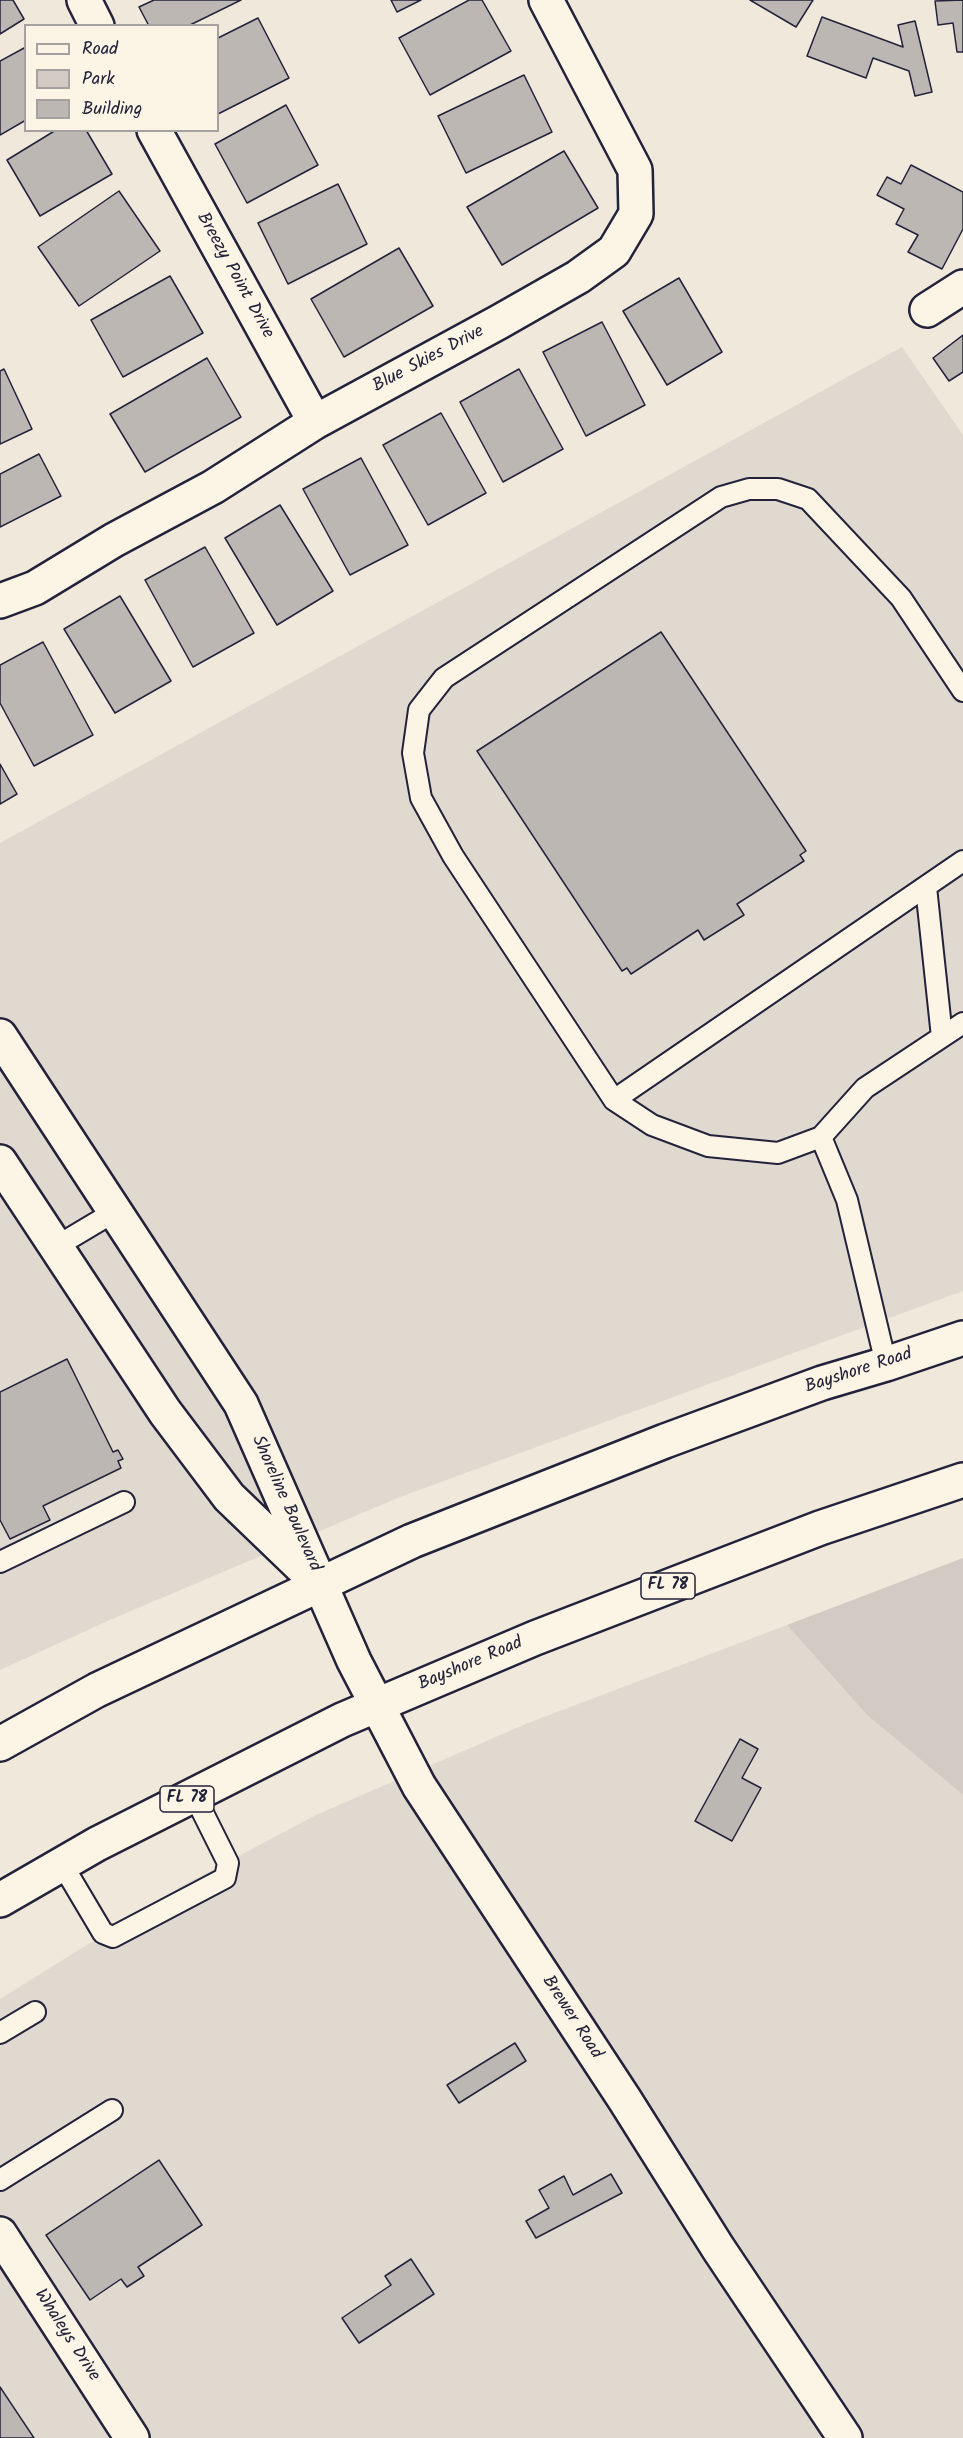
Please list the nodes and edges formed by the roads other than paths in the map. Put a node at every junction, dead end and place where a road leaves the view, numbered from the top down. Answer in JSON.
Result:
{"nodes":[{"id":1,"x":84,"y":0,"type":"edge"},
{"id":2,"x":546,"y":0,"type":"edge"},
{"id":3,"x":96,"y":24,"type":"edge"},
{"id":4,"x":155,"y":132,"type":"edge"},
{"id":5,"x":963,"y":287,"type":"edge"},
{"id":6,"x":927,"y":310,"type":"dead end"},
{"id":7,"x":315,"y":422,"type":"junction"},
{"id":8,"x":0,"y":601,"type":"edge"},
{"id":9,"x":963,"y":692,"type":"edge"},
{"id":10,"x":963,"y":861,"type":"edge"},
{"id":11,"x":926,"y":887,"type":"junction"},
{"id":12,"x":963,"y":1023,"type":"edge"},
{"id":13,"x":0,"y":1036,"type":"edge"},
{"id":14,"x":942,"y":1037,"type":"junction"},
{"id":15,"x":614,"y":1100,"type":"junction"},
{"id":16,"x":821,"y":1137,"type":"junction"},
{"id":17,"x":0,"y":1162,"type":"edge"},
{"id":18,"x":114,"y":1212,"type":"junction"},
{"id":19,"x":57,"y":1246,"type":"junction"},
{"id":20,"x":963,"y":1338,"type":"edge"},
{"id":21,"x":886,"y":1364,"type":"junction"},
{"id":22,"x":963,"y":1480,"type":"edge"},
{"id":23,"x":124,"y":1502,"type":"dead end"},
{"id":24,"x":0,"y":1562,"type":"edge"},
{"id":25,"x":320,"y":1585,"type":"junction"},
{"id":26,"x":378,"y":1705,"type":"junction"},
{"id":27,"x":0,"y":1744,"type":"edge"},
{"id":28,"x":194,"y":1795,"type":"junction"},
{"id":29,"x":62,"y":1864,"type":"junction"},
{"id":30,"x":0,"y":1900,"type":"edge"},
{"id":31,"x":35,"y":2012,"type":"dead end"},
{"id":32,"x":0,"y":2033,"type":"edge"},
{"id":33,"x":112,"y":2110,"type":"dead end"},
{"id":34,"x":0,"y":2180,"type":"edge"},
{"id":35,"x":0,"y":2234,"type":"edge"},
{"id":36,"x":132,"y":2438,"type":"edge"},
{"id":37,"x":845,"y":2438,"type":"edge"}],
"edges":[{"from":1,"to":3,"type":"street"},
{"from":2,"to":7,"type":"street","name":"Blue Skies Drive"},
{"from":4,"to":7,"type":"street","name":"Breezy Point Drive"},
{"from":5,"to":6,"type":"street"},
{"from":7,"to":8,"type":"street","name":"Blue Skies Drive"},
{"from":9,"to":15,"type":"lane"},
{"from":10,"to":11,"type":"lane"},
{"from":11,"to":14,"type":"lane"},
{"from":11,"to":15,"type":"lane"},
{"from":12,"to":14,"type":"lane"},
{"from":13,"to":18,"type":"street","name":"Shoreline Boulevard"},
{"from":14,"to":16,"type":"lane"},
{"from":15,"to":16,"type":"lane"},
{"from":16,"to":21,"type":"lane"},
{"from":17,"to":19,"type":"street","name":"Shoreline Boulevard"},
{"from":18,"to":19,"type":"lane"},
{"from":18,"to":25,"type":"street","name":"Shoreline Boulevard"},
{"from":19,"to":25,"type":"street","name":"Shoreline Boulevard"},
{"from":20,"to":21,"type":"street","name":"Bayshore Road"},
{"from":21,"to":25,"type":"street","name":"Bayshore Road"},
{"from":22,"to":26,"type":"street","name":"Bayshore Road","number":"FL 78"},
{"from":23,"to":24,"type":"lane"},
{"from":25,"to":26,"type":"street","name":"Brewer Road"},
{"from":25,"to":27,"type":"street","name":"Bayshore Road"},
{"from":26,"to":28,"type":"street","name":"Bayshore Road","number":"FL 78"},
{"from":26,"to":37,"type":"street","name":"Brewer Road"},
{"from":28,"to":29,"type":"street","name":"Bayshore Road","number":"FL 78"},
{"from":28,"to":29,"type":"lane"},
{"from":29,"to":30,"type":"street","name":"Bayshore Road","number":"FL 78"},
{"from":31,"to":32,"type":"lane"},
{"from":33,"to":34,"type":"lane"},
{"from":35,"to":36,"type":"street","name":"Whaleys Drive"}]}
